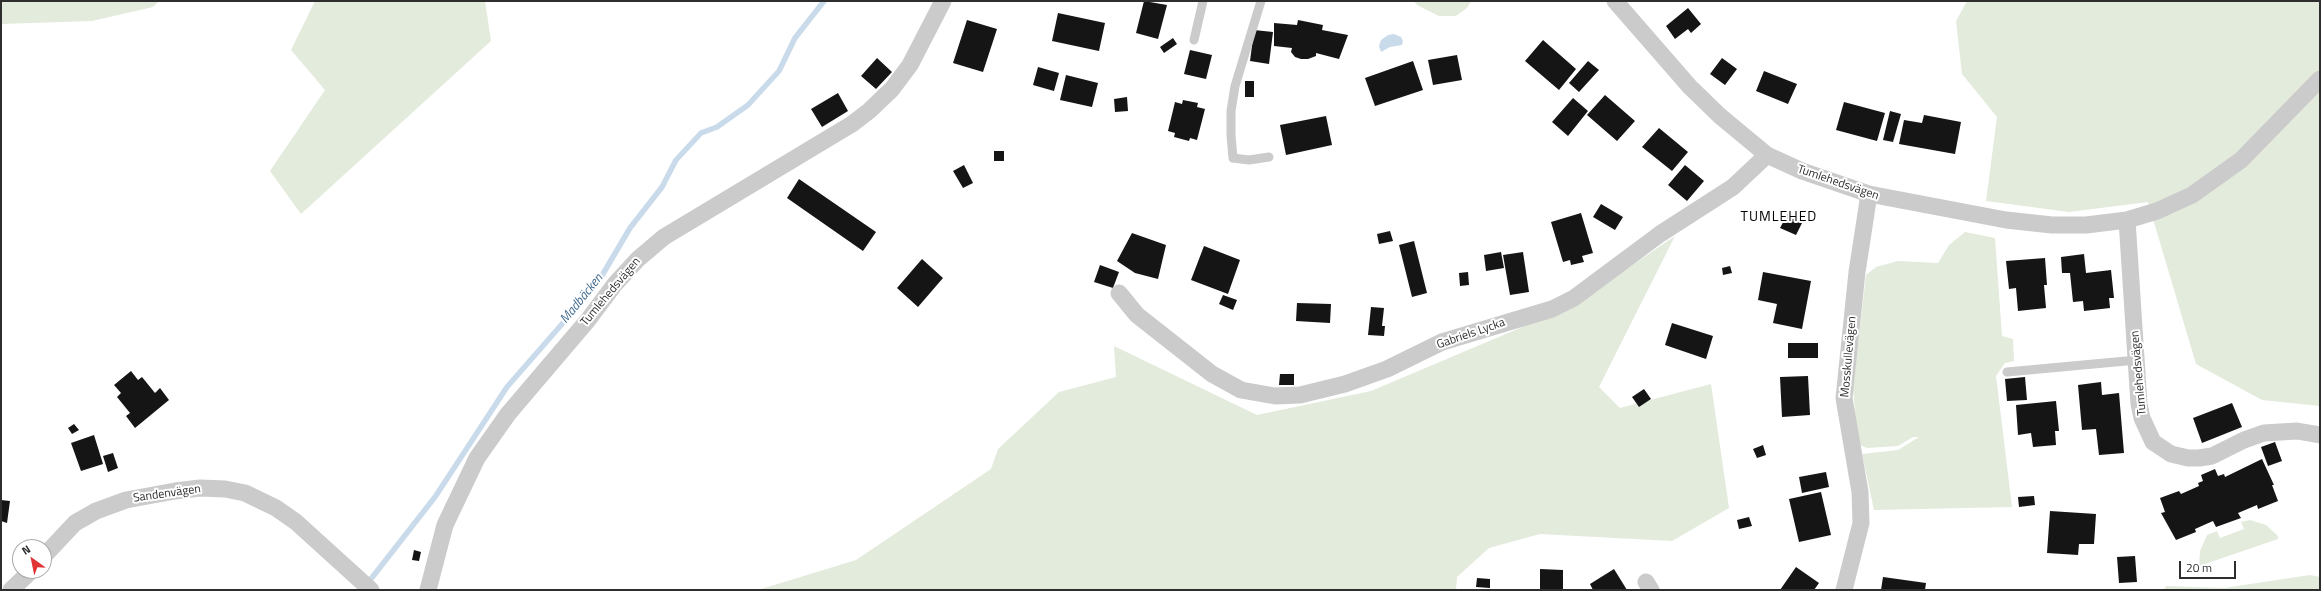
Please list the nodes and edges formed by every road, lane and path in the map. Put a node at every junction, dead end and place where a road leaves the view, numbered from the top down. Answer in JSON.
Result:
{"nodes":[{"id":1,"x":943,"y":1,"type":"edge"},
{"id":2,"x":1203,"y":1,"type":"edge"},
{"id":3,"x":1261,"y":1,"type":"edge"},
{"id":4,"x":1615,"y":1,"type":"edge"},
{"id":5,"x":1194,"y":40,"type":"dead end"},
{"id":6,"x":2320,"y":78,"type":"edge"},
{"id":7,"x":1767,"y":155,"type":"junction"},
{"id":8,"x":1269,"y":157,"type":"dead end"},
{"id":9,"x":1869,"y":194,"type":"junction"},
{"id":10,"x":2127,"y":220,"type":"junction"},
{"id":11,"x":1119,"y":293,"type":"dead end"},
{"id":12,"x":2137,"y":360,"type":"junction"},
{"id":13,"x":2007,"y":372,"type":"dead end"},
{"id":14,"x":2320,"y":435,"type":"edge"},
{"id":15,"x":52,"y":547,"type":"edge"},
{"id":16,"x":23,"y":579,"type":"edge"},
{"id":17,"x":366,"y":586,"type":"edge"},
{"id":18,"x":12,"y":590,"type":"edge"},
{"id":19,"x":428,"y":590,"type":"edge"},
{"id":20,"x":1844,"y":590,"type":"edge"}],
"edges":[{"from":1,"to":19,"type":"street","name":"Tumlehedsvägen"},
{"from":2,"to":5,"type":"lane"},
{"from":3,"to":8,"type":"lane"},
{"from":4,"to":7,"type":"street","name":"Tumlehedsvägen"},
{"from":6,"to":10,"type":"street","name":"Tumlehedsvägen"},
{"from":7,"to":9,"type":"street","name":"Tumlehedsvägen"},
{"from":7,"to":11,"type":"street","name":"Gabriels Lycka"},
{"from":9,"to":10,"type":"street","name":"Tumlehedsvägen"},
{"from":9,"to":20,"type":"street","name":"Mosskullevägen"},
{"from":10,"to":12,"type":"street","name":"Tumlehedsvägen"},
{"from":12,"to":13,"type":"lane"},
{"from":12,"to":14,"type":"street","name":"Tumlehedsvägen"},
{"from":15,"to":17,"type":"street","name":"Sandenvägen"},
{"from":16,"to":18,"type":"street"}]}
